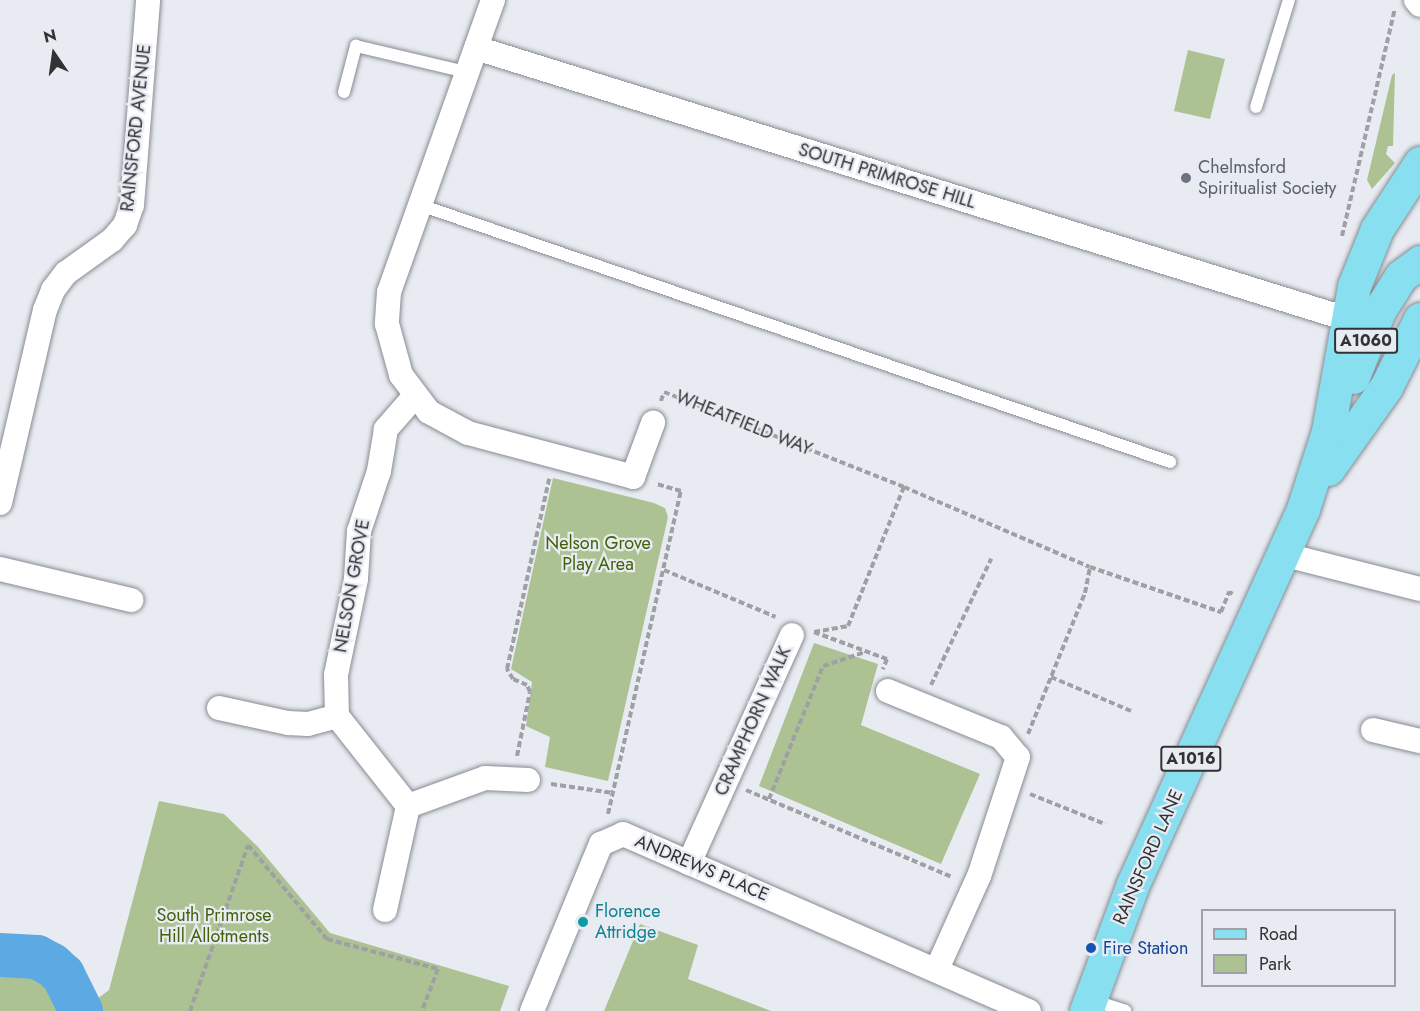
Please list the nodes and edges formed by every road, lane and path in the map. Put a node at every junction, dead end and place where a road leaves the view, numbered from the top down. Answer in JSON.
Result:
{"nodes":[{"id":1,"x":148,"y":0,"type":"edge"},
{"id":2,"x":493,"y":0,"type":"edge"},
{"id":3,"x":1289,"y":0,"type":"edge"},
{"id":4,"x":1398,"y":0,"type":"edge"},
{"id":5,"x":1416,"y":0,"type":"edge"},
{"id":6,"x":1420,"y":5,"type":"edge"},
{"id":7,"x":476,"y":48,"type":"junction"},
{"id":8,"x":466,"y":72,"type":"junction"},
{"id":9,"x":344,"y":92,"type":"dead end"},
{"id":10,"x":1256,"y":107,"type":"dead end"},
{"id":11,"x":1420,"y":163,"type":"edge"},
{"id":12,"x":420,"y":205,"type":"junction"},
{"id":13,"x":1341,"y":239,"type":"dead end"},
{"id":14,"x":1420,"y":262,"type":"edge"},
{"id":15,"x":1347,"y":319,"type":"junction"},
{"id":16,"x":1420,"y":319,"type":"edge"},
{"id":17,"x":1420,"y":366,"type":"edge"},
{"id":18,"x":1386,"y":387,"type":"junction"},
{"id":19,"x":414,"y":396,"type":"junction"},
{"id":20,"x":653,"y":423,"type":"joint"},
{"id":21,"x":1328,"y":431,"type":"junction"},
{"id":22,"x":554,"y":458,"type":"junction"},
{"id":23,"x":1170,"y":462,"type":"dead end"},
{"id":24,"x":633,"y":477,"type":"junction"},
{"id":25,"x":904,"y":487,"type":"junction"},
{"id":26,"x":0,"y":503,"type":"edge"},
{"id":27,"x":1303,"y":509,"type":"junction"},
{"id":28,"x":1282,"y":554,"type":"junction"},
{"id":29,"x":990,"y":559,"type":"dead end"},
{"id":30,"x":1090,"y":567,"type":"junction"},
{"id":31,"x":0,"y":569,"type":"edge"},
{"id":32,"x":664,"y":570,"type":"junction"},
{"id":33,"x":1420,"y":589,"type":"edge"},
{"id":34,"x":130,"y":600,"type":"dead end"},
{"id":35,"x":1258,"y":606,"type":"junction"},
{"id":36,"x":797,"y":628,"type":"junction"},
{"id":37,"x":866,"y":652,"type":"junction"},
{"id":38,"x":1051,"y":677,"type":"junction"},
{"id":39,"x":888,"y":691,"type":"joint"},
{"id":40,"x":922,"y":705,"type":"junction"},
{"id":41,"x":219,"y":708,"type":"dead end"},
{"id":42,"x":1131,"y":711,"type":"dead end"},
{"id":43,"x":337,"y":716,"type":"junction"},
{"id":44,"x":1373,"y":730,"type":"dead end"},
{"id":45,"x":1420,"y":741,"type":"edge"},
{"id":46,"x":1018,"y":757,"type":"junction"},
{"id":47,"x":520,"y":779,"type":"junction"},
{"id":48,"x":726,"y":782,"type":"junction"},
{"id":49,"x":1009,"y":786,"type":"junction"},
{"id":50,"x":613,"y":793,"type":"junction"},
{"id":51,"x":769,"y":800,"type":"junction"},
{"id":52,"x":408,"y":806,"type":"junction"},
{"id":53,"x":1105,"y":824,"type":"dead end"},
{"id":54,"x":601,"y":844,"type":"junction"},
{"id":55,"x":689,"y":863,"type":"junction"},
{"id":56,"x":974,"y":886,"type":"junction"},
{"id":57,"x":385,"y":910,"type":"dead end"},
{"id":58,"x":937,"y":969,"type":"junction"},
{"id":59,"x":1088,"y":1005,"type":"edge"},
{"id":60,"x":190,"y":1011,"type":"edge"},
{"id":61,"x":422,"y":1011,"type":"edge"},
{"id":62,"x":532,"y":1011,"type":"edge"},
{"id":63,"x":1029,"y":1011,"type":"edge"},
{"id":64,"x":1125,"y":1011,"type":"edge"}],
"edges":[{"from":1,"to":26,"type":"street","name":"RAINSFORD AVENUE"},
{"from":2,"to":7,"type":"street"},
{"from":3,"to":10,"type":"lane"},
{"from":4,"to":13,"type":"path"},
{"from":5,"to":6,"type":"street"},
{"from":7,"to":8,"type":"street"},
{"from":7,"to":15,"type":"street","name":"SOUTH PRIMROSE HILL"},
{"from":8,"to":9,"type":"lane"},
{"from":8,"to":12,"type":"street"},
{"from":11,"to":15,"type":"main road","name":"RAINSFORD LANE","number":"A1016"},
{"from":12,"to":19,"type":"street"},
{"from":12,"to":23,"type":"lane"},
{"from":14,"to":21,"type":"main road","number":"A1060"},
{"from":15,"to":21,"type":"main road","name":"RAINSFORD LANE","number":"A1016"},
{"from":16,"to":18,"type":"main road","name":"RAINSFORD LANE","number":"A1016"},
{"from":17,"to":18,"type":"main road","number":"A1060"},
{"from":18,"to":27,"type":"main road","name":"RAINSFORD LANE","number":"A1016"},
{"from":19,"to":22,"type":"street"},
{"from":19,"to":43,"type":"street","name":"NELSON GROVE"},
{"from":20,"to":24,"type":"street","name":"WHEATFIELD WAY"},
{"from":20,"to":25,"type":"path","name":"WHEATFIELD WAY"},
{"from":21,"to":27,"type":"main road","name":"RAINSFORD LANE","number":"A1016"},
{"from":22,"to":24,"type":"street"},
{"from":22,"to":47,"type":"path"},
{"from":24,"to":32,"type":"path"},
{"from":25,"to":30,"type":"path","name":"WHEATFIELD WAY"},
{"from":25,"to":36,"type":"path","name":"CRAMPHORN WALK"},
{"from":27,"to":28,"type":"main road","name":"RAINSFORD LANE","number":"A1016"},
{"from":28,"to":33,"type":"street"},
{"from":28,"to":35,"type":"main road","name":"RAINSFORD LANE","number":"A1016"},
{"from":29,"to":40,"type":"path"},
{"from":30,"to":35,"type":"path","name":"WHEATFIELD WAY"},
{"from":30,"to":38,"type":"path"},
{"from":31,"to":34,"type":"street"},
{"from":32,"to":36,"type":"path"},
{"from":32,"to":50,"type":"path"},
{"from":35,"to":59,"type":"main road","name":"RAINSFORD LANE","number":"A1016"},
{"from":36,"to":37,"type":"path"},
{"from":36,"to":48,"type":"street","name":"CRAMPHORN WALK"},
{"from":37,"to":39,"type":"path"},
{"from":37,"to":51,"type":"path"},
{"from":38,"to":42,"type":"path"},
{"from":38,"to":46,"type":"path"},
{"from":39,"to":40,"type":"street"},
{"from":40,"to":46,"type":"street"},
{"from":41,"to":43,"type":"street"},
{"from":43,"to":52,"type":"street"},
{"from":44,"to":45,"type":"street"},
{"from":46,"to":49,"type":"street"},
{"from":47,"to":50,"type":"path"},
{"from":47,"to":52,"type":"street"},
{"from":48,"to":51,"type":"path"},
{"from":48,"to":55,"type":"street","name":"CRAMPHORN WALK"},
{"from":49,"to":53,"type":"path"},
{"from":49,"to":56,"type":"street"},
{"from":50,"to":54,"type":"path"},
{"from":51,"to":56,"type":"path"},
{"from":52,"to":57,"type":"street"},
{"from":54,"to":55,"type":"street","name":"ANDREWS PLACE"},
{"from":54,"to":62,"type":"street"},
{"from":55,"to":58,"type":"street","name":"ANDREWS PLACE"},
{"from":56,"to":58,"type":"street"},
{"from":58,"to":63,"type":"street","name":"ANDREWS PLACE"},
{"from":59,"to":64,"type":"lane"},
{"from":60,"to":61,"type":"path"}]}
